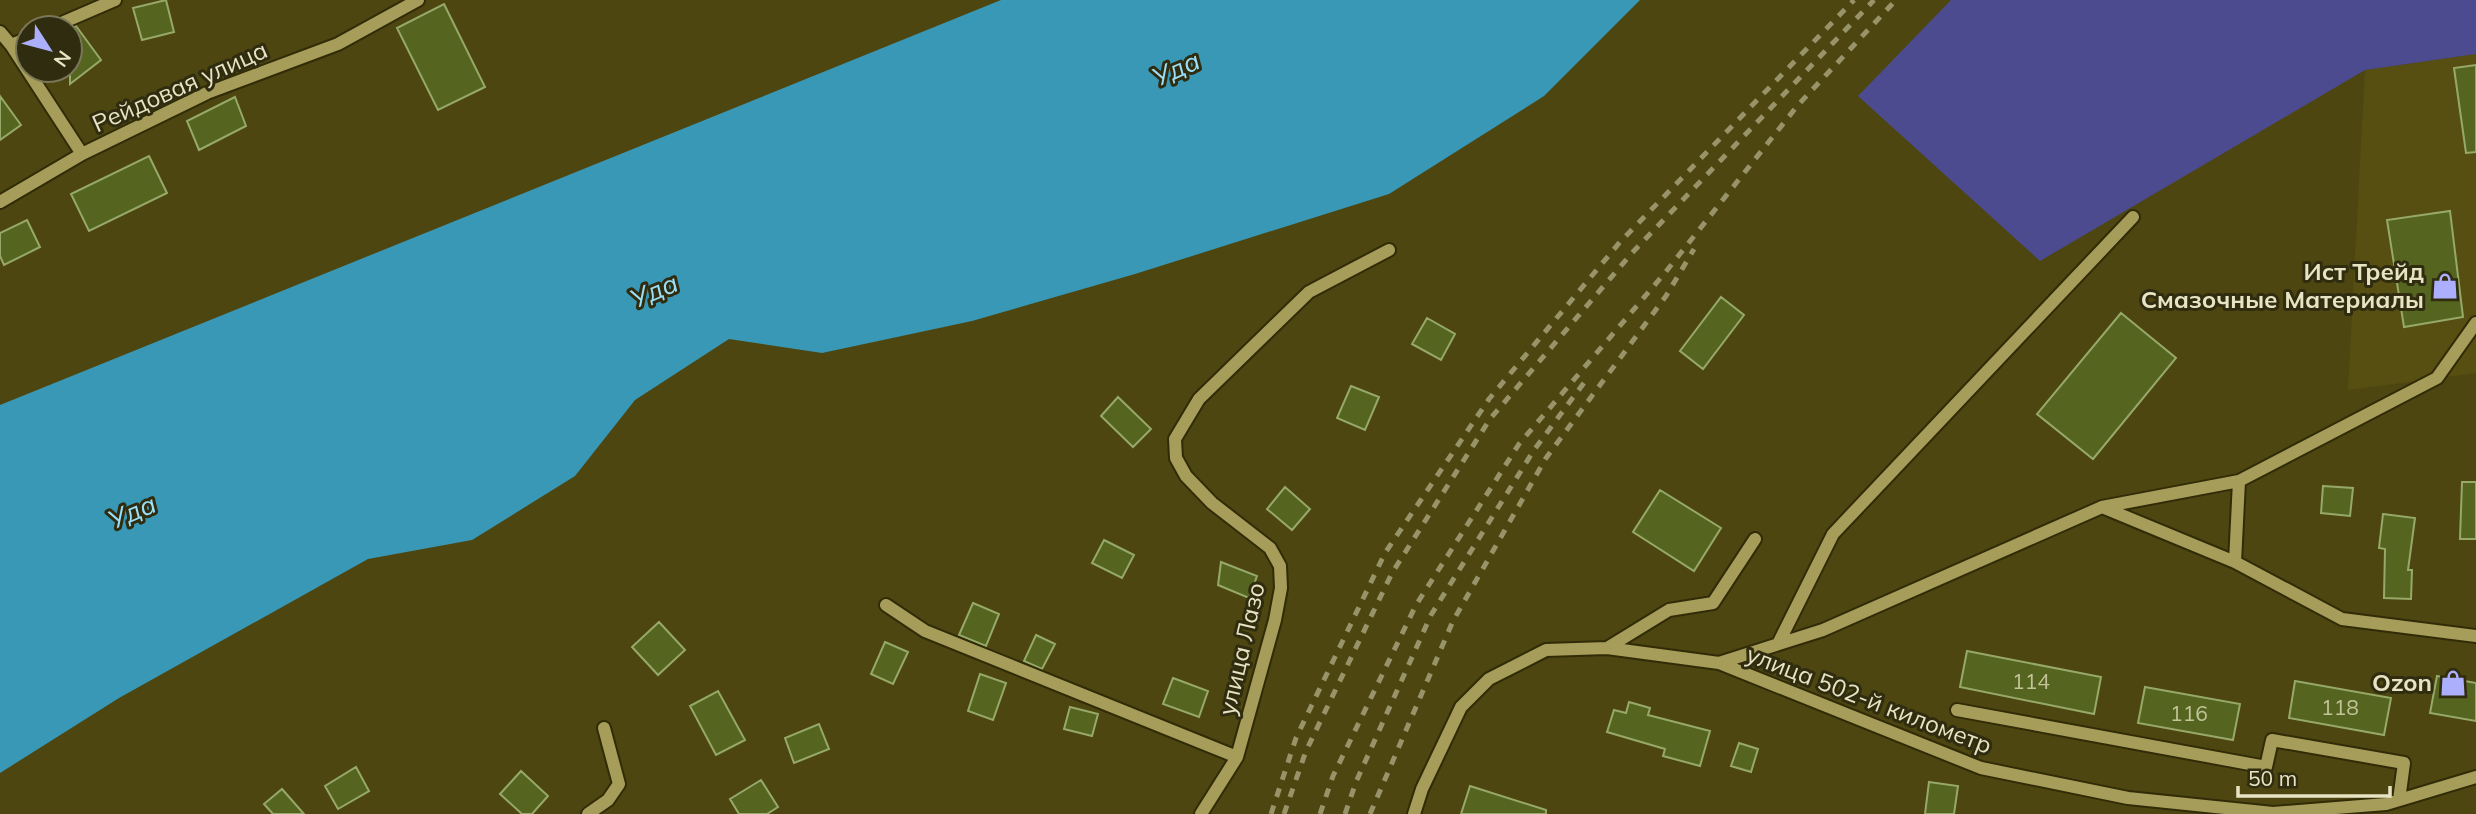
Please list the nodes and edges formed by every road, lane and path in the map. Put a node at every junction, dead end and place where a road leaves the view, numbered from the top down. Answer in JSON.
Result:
{"nodes":[{"id":1,"x":115,"y":0,"type":"edge"},
{"id":2,"x":418,"y":0,"type":"edge"},
{"id":3,"x":82,"y":14,"type":"edge"},
{"id":4,"x":0,"y":32,"type":"edge"},
{"id":5,"x":14,"y":44,"type":"edge"},
{"id":6,"x":11,"y":45,"type":"junction"},
{"id":7,"x":82,"y":154,"type":"junction"},
{"id":8,"x":0,"y":202,"type":"edge"},
{"id":9,"x":2133,"y":217,"type":"dead end"},
{"id":10,"x":1389,"y":250,"type":"dead end"},
{"id":11,"x":2476,"y":323,"type":"edge"},
{"id":12,"x":2239,"y":481,"type":"junction"},
{"id":13,"x":2102,"y":507,"type":"junction"},
{"id":14,"x":1755,"y":539,"type":"dead end"},
{"id":15,"x":2235,"y":562,"type":"junction"},
{"id":16,"x":886,"y":605,"type":"dead end"},
{"id":17,"x":2476,"y":636,"type":"edge"},
{"id":18,"x":1778,"y":644,"type":"junction"},
{"id":19,"x":1607,"y":648,"type":"junction"},
{"id":20,"x":1719,"y":663,"type":"junction"},
{"id":21,"x":1957,"y":710,"type":"dead end"},
{"id":22,"x":604,"y":728,"type":"dead end"},
{"id":23,"x":1237,"y":757,"type":"junction"},
{"id":24,"x":2476,"y":778,"type":"edge"},
{"id":25,"x":2391,"y":806,"type":"edge"},
{"id":26,"x":588,"y":814,"type":"edge"},
{"id":27,"x":1201,"y":814,"type":"edge"},
{"id":28,"x":1415,"y":814,"type":"edge"}],
"edges":[{"from":1,"to":3,"type":"street"},
{"from":2,"to":7,"type":"street","name":"Рейдовая улица"},
{"from":4,"to":6,"type":"street"},
{"from":5,"to":6,"type":"street"},
{"from":6,"to":7,"type":"street"},
{"from":7,"to":8,"type":"street","name":"Рейдовая улица"},
{"from":9,"to":18,"type":"street"},
{"from":10,"to":23,"type":"street","name":"улица Лазо"},
{"from":11,"to":12,"type":"street"},
{"from":12,"to":13,"type":"street"},
{"from":12,"to":15,"type":"street"},
{"from":13,"to":15,"type":"street"},
{"from":13,"to":18,"type":"street"},
{"from":14,"to":19,"type":"street"},
{"from":15,"to":17,"type":"street"},
{"from":16,"to":23,"type":"street"},
{"from":18,"to":20,"type":"street"},
{"from":19,"to":20,"type":"street","name":"улица 502-й километр"},
{"from":19,"to":28,"type":"street","name":"улица 502-й километр"},
{"from":20,"to":25,"type":"street","name":"улица 502-й километр"},
{"from":21,"to":25,"type":"street"},
{"from":22,"to":26,"type":"street"},
{"from":23,"to":27,"type":"street","name":"улица Лазо"},
{"from":24,"to":25,"type":"street","name":"улица 502-й километр"}]}
